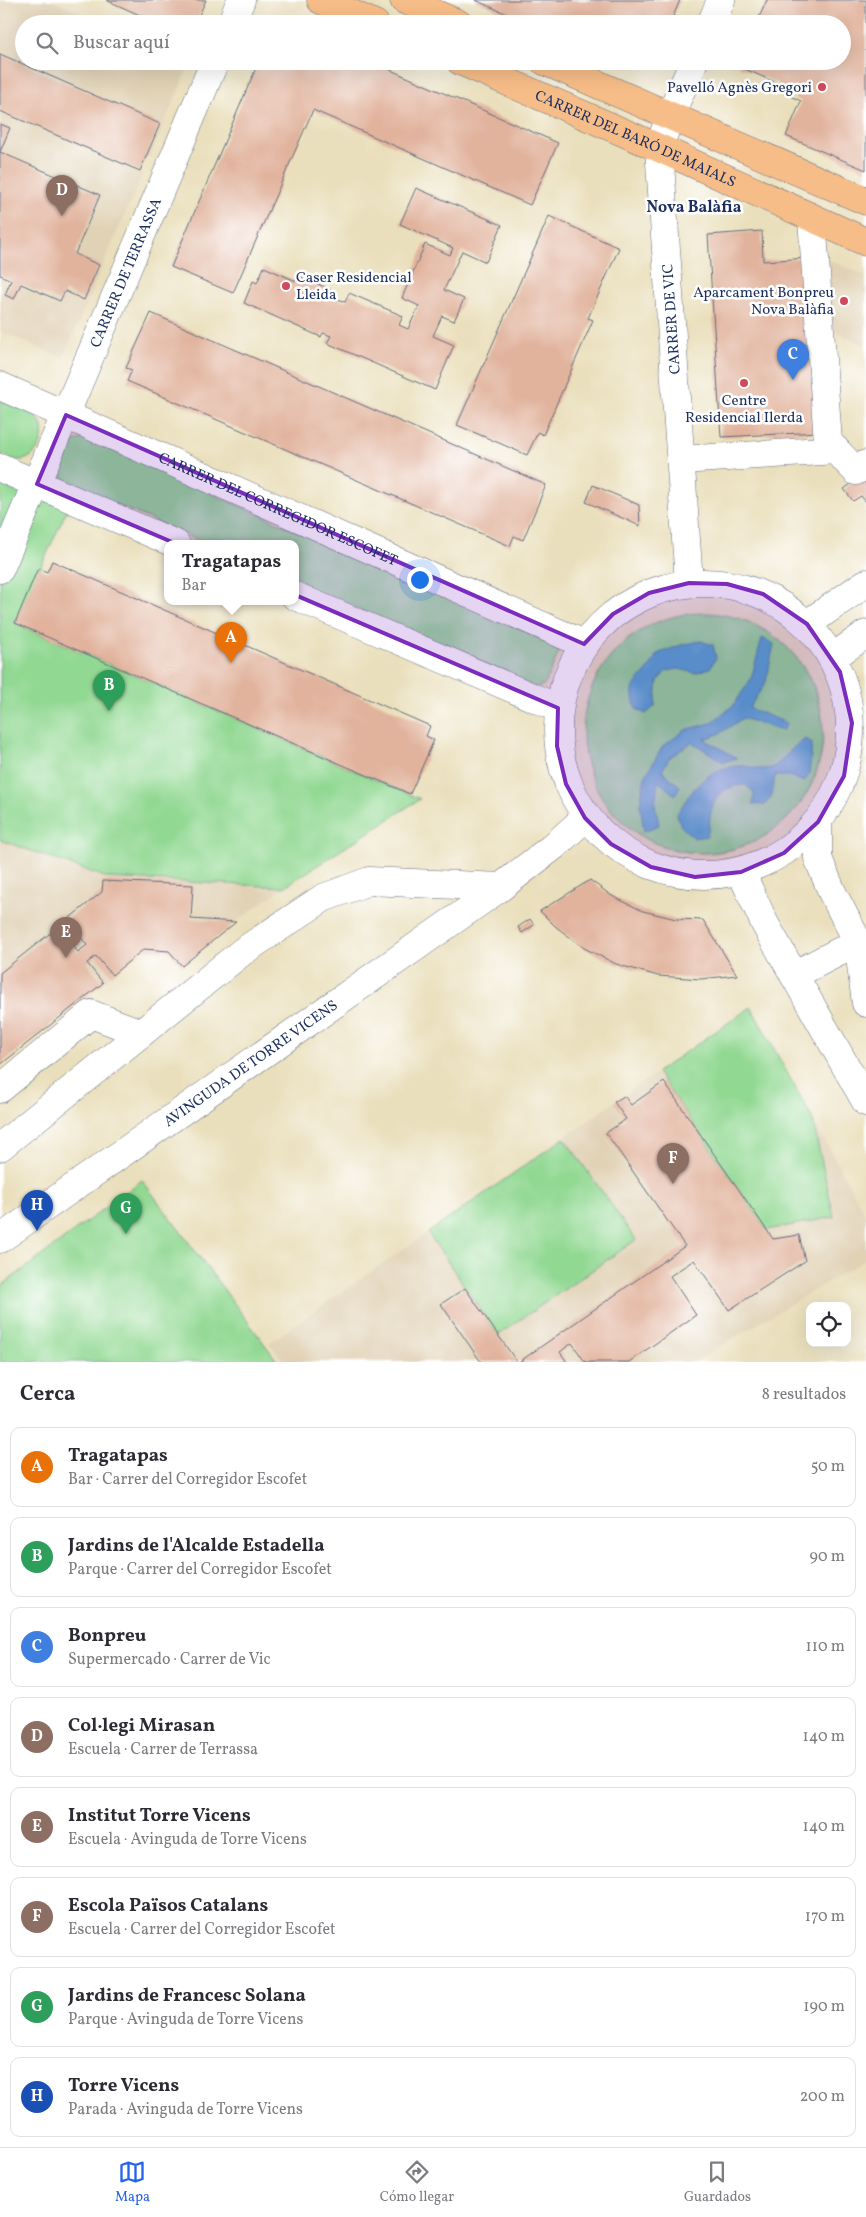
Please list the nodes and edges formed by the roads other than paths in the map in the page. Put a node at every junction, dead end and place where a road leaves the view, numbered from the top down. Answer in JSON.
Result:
{"nodes":[{"id":1,"x":241,"y":0,"type":"edge"},
{"id":2,"x":321,"y":0,"type":"edge"},
{"id":3,"x":404,"y":0,"type":"edge"},
{"id":4,"x":721,"y":0,"type":"edge"},
{"id":5,"x":235,"y":15,"type":"edge"},
{"id":6,"x":355,"y":15,"type":"edge"},
{"id":7,"x":438,"y":15,"type":"edge"},
{"id":8,"x":714,"y":15,"type":"edge"},
{"id":9,"x":211,"y":70,"type":"edge"},
{"id":10,"x":481,"y":70,"type":"edge"},
{"id":11,"x":565,"y":70,"type":"edge"},
{"id":12,"x":690,"y":70,"type":"edge"},
{"id":13,"x":670,"y":116,"type":"junction"},
{"id":14,"x":659,"y":148,"type":"junction"},
{"id":15,"x":866,"y":202,"type":"edge"},
{"id":16,"x":812,"y":218,"type":"junction"},
{"id":17,"x":866,"y":242,"type":"edge"},
{"id":18,"x":0,"y":386,"type":"edge"},
{"id":19,"x":66,"y":415,"type":"junction"},
{"id":20,"x":836,"y":450,"type":"junction"},
{"id":21,"x":681,"y":460,"type":"junction"},
{"id":22,"x":866,"y":464,"type":"edge"},
{"id":23,"x":0,"y":468,"type":"edge"},
{"id":24,"x":37,"y":484,"type":"junction"},
{"id":25,"x":167,"y":540,"type":"edge"},
{"id":26,"x":0,"y":570,"type":"edge"},
{"id":27,"x":689,"y":583,"type":"junction"},
{"id":28,"x":866,"y":583,"type":"edge"},
{"id":29,"x":299,"y":598,"type":"edge"},
{"id":30,"x":807,"y":624,"type":"junction"},
{"id":31,"x":866,"y":634,"type":"edge"},
{"id":32,"x":584,"y":644,"type":"junction"},
{"id":33,"x":833,"y":657,"type":"junction"},
{"id":34,"x":558,"y":708,"type":"junction"},
{"id":35,"x":586,"y":818,"type":"junction"},
{"id":36,"x":818,"y":822,"type":"junction"},
{"id":37,"x":741,"y":872,"type":"junction"},
{"id":38,"x":501,"y":887,"type":"junction"},
{"id":39,"x":858,"y":942,"type":"junction"},
{"id":40,"x":794,"y":975,"type":"junction"},
{"id":41,"x":866,"y":1003,"type":"edge"},
{"id":42,"x":141,"y":1033,"type":"junction"},
{"id":43,"x":0,"y":1089,"type":"edge"},
{"id":44,"x":866,"y":1102,"type":"edge"},
{"id":45,"x":0,"y":1147,"type":"edge"},
{"id":46,"x":0,"y":1239,"type":"edge"}],
"edges":[{"from":1,"to":5,"type":"street"},
{"from":2,"to":6,"type":"main road"},
{"from":3,"to":7,"type":"main road"},
{"from":4,"to":8,"type":"street"},
{"from":9,"to":19,"type":"street","name":"CARRER DE TERRASSA"},
{"from":10,"to":14,"type":"main road","name":"CARRER DEL BARÓ DE MAIALS"},
{"from":11,"to":13,"type":"main road"},
{"from":12,"to":13,"type":"street","name":"CARRER DE VIC"},
{"from":13,"to":14,"type":"street","name":"CARRER DE VIC"},
{"from":13,"to":15,"type":"main road"},
{"from":14,"to":16,"type":"main road","name":"CARRER DEL BARÓ DE MAIALS"},
{"from":14,"to":21,"type":"street","name":"CARRER DE VIC"},
{"from":16,"to":17,"type":"main road","name":"CARRER DEL BARÓ DE MAIALS"},
{"from":16,"to":20,"type":"street"},
{"from":18,"to":19,"type":"street","name":"CARRER DEL CORREGIDOR ESCOFET"},
{"from":19,"to":24,"type":"street","name":"CARRER DE TERRASSA"},
{"from":19,"to":32,"type":"street","name":"CARRER DEL CORREGIDOR ESCOFET"},
{"from":20,"to":21,"type":"street"},
{"from":20,"to":22,"type":"street"},
{"from":21,"to":27,"type":"street","name":"CARRER DE VIC"},
{"from":23,"to":24,"type":"street"},
{"from":24,"to":25,"type":"street"},
{"from":24,"to":26,"type":"street","name":"CARRER DE TERRASSA"},
{"from":27,"to":30,"type":"street"},
{"from":27,"to":32,"type":"street"},
{"from":28,"to":30,"type":"street"},
{"from":29,"to":34,"type":"street"},
{"from":30,"to":33,"type":"street"},
{"from":31,"to":33,"type":"street"},
{"from":32,"to":34,"type":"street"},
{"from":33,"to":36,"type":"street"},
{"from":34,"to":35,"type":"street"},
{"from":35,"to":37,"type":"street"},
{"from":35,"to":38,"type":"street","name":"AVINGUDA DE TORRE VICENS"},
{"from":36,"to":37,"type":"street"},
{"from":36,"to":39,"type":"street"},
{"from":37,"to":40,"type":"street"},
{"from":38,"to":42,"type":"street"},
{"from":38,"to":46,"type":"street","name":"AVINGUDA DE TORRE VICENS"},
{"from":39,"to":40,"type":"street"},
{"from":39,"to":41,"type":"street"},
{"from":40,"to":44,"type":"street"},
{"from":42,"to":43,"type":"street"},
{"from":42,"to":45,"type":"street"}]}
